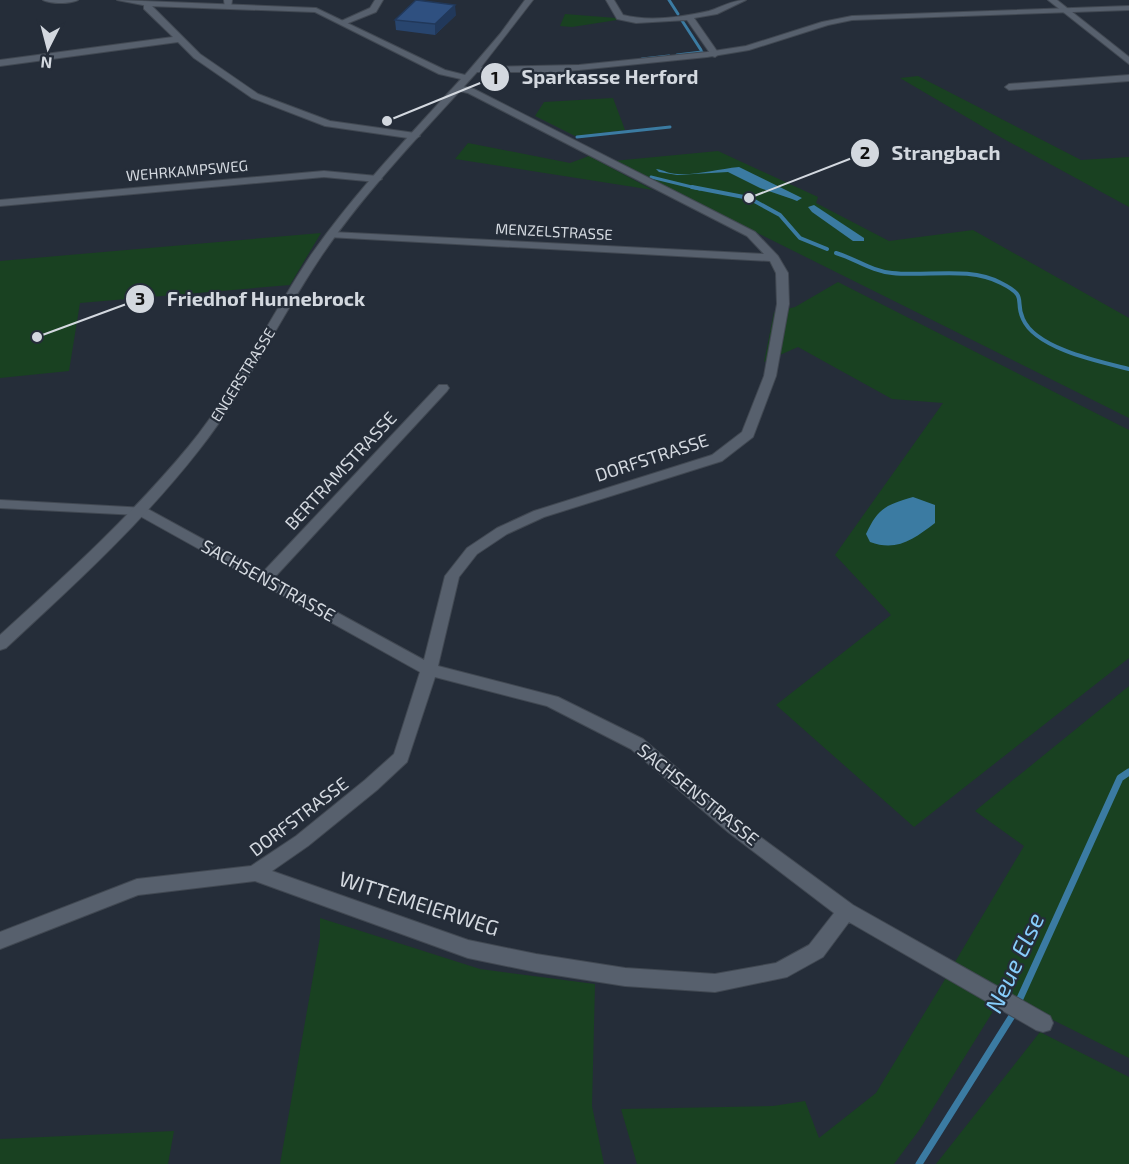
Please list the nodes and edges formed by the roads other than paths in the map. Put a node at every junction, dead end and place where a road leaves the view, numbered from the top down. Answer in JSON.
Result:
{"nodes":[{"id":1,"x":47,"y":0,"type":"edge"},
{"id":2,"x":74,"y":0,"type":"edge"},
{"id":3,"x":121,"y":0,"type":"edge"},
{"id":4,"x":379,"y":0,"type":"edge"},
{"id":5,"x":529,"y":0,"type":"edge"},
{"id":6,"x":610,"y":0,"type":"edge"},
{"id":7,"x":742,"y":0,"type":"edge"},
{"id":8,"x":1052,"y":0,"type":"edge"},
{"id":9,"x":228,"y":3,"type":"edge"},
{"id":10,"x":148,"y":4,"type":"junction"},
{"id":11,"x":1129,"y":8,"type":"edge"},
{"id":12,"x":1064,"y":10,"type":"junction"},
{"id":13,"x":689,"y":16,"type":"junction"},
{"id":14,"x":343,"y":22,"type":"junction"},
{"id":15,"x":179,"y":39,"type":"junction"},
{"id":16,"x":715,"y":54,"type":"junction"},
{"id":17,"x":1129,"y":61,"type":"edge"},
{"id":18,"x":0,"y":63,"type":"edge"},
{"id":19,"x":476,"y":69,"type":"junction"},
{"id":20,"x":1129,"y":78,"type":"edge"},
{"id":21,"x":463,"y":83,"type":"junction"},
{"id":22,"x":1009,"y":87,"type":"dead end"},
{"id":23,"x":415,"y":136,"type":"junction"},
{"id":24,"x":377,"y":179,"type":"junction"},
{"id":25,"x":0,"y":203,"type":"edge"},
{"id":26,"x":332,"y":235,"type":"junction"},
{"id":27,"x":774,"y":258,"type":"junction"},
{"id":28,"x":443,"y":388,"type":"dead end"},
{"id":29,"x":0,"y":504,"type":"edge"},
{"id":30,"x":141,"y":511,"type":"junction"},
{"id":31,"x":265,"y":579,"type":"junction"},
{"id":32,"x":0,"y":644,"type":"edge"},
{"id":33,"x":429,"y":670,"type":"junction"},
{"id":34,"x":255,"y":873,"type":"junction"},
{"id":35,"x":846,"y":911,"type":"junction"},
{"id":36,"x":0,"y":942,"type":"edge"},
{"id":37,"x":1043,"y":1023,"type":"dead end"}],
"edges":[{"from":1,"to":2,"type":"street"},
{"from":3,"to":10,"type":"street","name":"DORFSTRASSE"},
{"from":4,"to":14,"type":"street"},
{"from":5,"to":19,"type":"street","name":"ENGERSTRASSE"},
{"from":6,"to":13,"type":"street"},
{"from":7,"to":13,"type":"street"},
{"from":8,"to":12,"type":"street"},
{"from":9,"to":10,"type":"street","name":"DORFSTRASSE"},
{"from":9,"to":14,"type":"street","name":"DORFSTRASSE"},
{"from":10,"to":15,"type":"street"},
{"from":11,"to":12,"type":"street"},
{"from":12,"to":16,"type":"street"},
{"from":12,"to":17,"type":"street"},
{"from":13,"to":16,"type":"street"},
{"from":14,"to":21,"type":"street","name":"DORFSTRASSE"},
{"from":15,"to":18,"type":"street"},
{"from":15,"to":23,"type":"street"},
{"from":16,"to":19,"type":"street"},
{"from":19,"to":21,"type":"street","name":"ENGERSTRASSE"},
{"from":20,"to":22,"type":"street"},
{"from":21,"to":23,"type":"street","name":"ENGERSTRASSE"},
{"from":21,"to":27,"type":"street","name":"DORFSTRASSE"},
{"from":23,"to":24,"type":"street","name":"ENGERSTRASSE"},
{"from":24,"to":25,"type":"street","name":"WEHRKAMPSWEG"},
{"from":24,"to":26,"type":"street","name":"ENGERSTRASSE"},
{"from":26,"to":27,"type":"street","name":"MENZELSTRASSE"},
{"from":26,"to":30,"type":"street","name":"ENGERSTRASSE"},
{"from":27,"to":33,"type":"street","name":"DORFSTRASSE"},
{"from":28,"to":31,"type":"street","name":"BERTRAMSTRASSE"},
{"from":29,"to":30,"type":"street"},
{"from":30,"to":31,"type":"street","name":"SACHSENSTRASSE"},
{"from":30,"to":32,"type":"street","name":"ENGERSTRASSE"},
{"from":31,"to":33,"type":"street","name":"SACHSENSTRASSE"},
{"from":33,"to":34,"type":"street","name":"DORFSTRASSE"},
{"from":33,"to":35,"type":"street","name":"SACHSENSTRASSE"},
{"from":34,"to":35,"type":"street","name":"WITTEMEIERWEG"},
{"from":34,"to":36,"type":"street","name":"WITTEMEIERWEG"},
{"from":35,"to":37,"type":"street","name":"SACHSENSTRASSE"}]}
